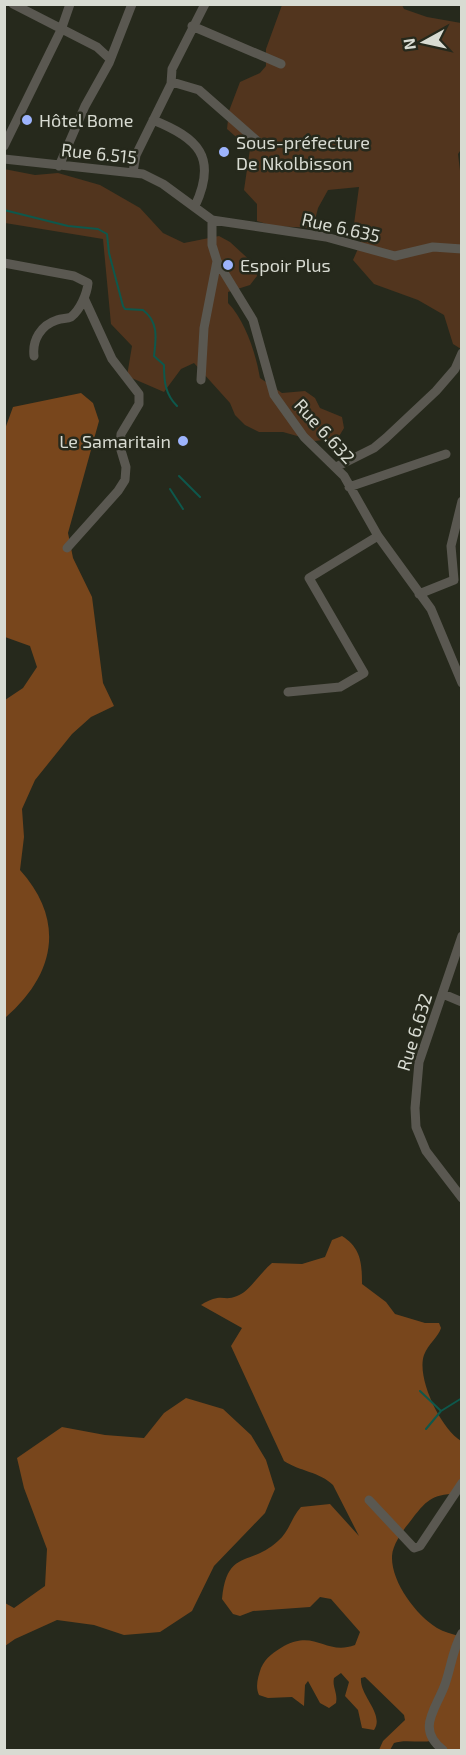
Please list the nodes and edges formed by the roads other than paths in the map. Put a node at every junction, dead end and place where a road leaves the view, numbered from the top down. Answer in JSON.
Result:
{"nodes":[{"id":1,"x":13,"y":4,"type":"edge"},
{"id":2,"x":70,"y":4,"type":"edge"},
{"id":3,"x":132,"y":4,"type":"edge"},
{"id":4,"x":205,"y":4,"type":"edge"},
{"id":5,"x":192,"y":26,"type":"junction"},
{"id":6,"x":61,"y":30,"type":"junction"},
{"id":7,"x":110,"y":59,"type":"junction"},
{"id":8,"x":281,"y":64,"type":"dead end"},
{"id":9,"x":172,"y":82,"type":"junction"},
{"id":10,"x":153,"y":120,"type":"junction"},
{"id":11,"x":4,"y":146,"type":"edge"},
{"id":12,"x":264,"y":147,"type":"dead end"},
{"id":13,"x":4,"y":159,"type":"edge"},
{"id":14,"x":59,"y":166,"type":"junction"},
{"id":15,"x":133,"y":172,"type":"junction"},
{"id":16,"x":195,"y":206,"type":"junction"},
{"id":17,"x":212,"y":220,"type":"junction"},
{"id":18,"x":462,"y":249,"type":"edge"},
{"id":19,"x":217,"y":261,"type":"junction"},
{"id":20,"x":4,"y":263,"type":"edge"},
{"id":21,"x":84,"y":298,"type":"junction"},
{"id":22,"x":462,"y":353,"type":"edge"},
{"id":23,"x":34,"y":356,"type":"dead end"},
{"id":24,"x":201,"y":380,"type":"dead end"},
{"id":25,"x":446,"y":454,"type":"dead end"},
{"id":26,"x":336,"y":467,"type":"junction"},
{"id":27,"x":349,"y":487,"type":"junction"},
{"id":28,"x":462,"y":501,"type":"edge"},
{"id":29,"x":378,"y":536,"type":"junction"},
{"id":30,"x":67,"y":548,"type":"dead end"},
{"id":31,"x":419,"y":594,"type":"junction"},
{"id":32,"x":462,"y":683,"type":"edge"},
{"id":33,"x":288,"y":692,"type":"dead end"},
{"id":34,"x":462,"y":936,"type":"edge"},
{"id":35,"x":443,"y":994,"type":"junction"},
{"id":36,"x":462,"y":1002,"type":"edge"},
{"id":37,"x":462,"y":1198,"type":"edge"},
{"id":38,"x":462,"y":1483,"type":"edge"},
{"id":39,"x":369,"y":1500,"type":"dead end"},
{"id":40,"x":462,"y":1633,"type":"edge"},
{"id":41,"x":443,"y":1750,"type":"edge"}],
"edges":[{"from":1,"to":6,"type":"street"},
{"from":2,"to":6,"type":"street"},
{"from":3,"to":7,"type":"street"},
{"from":4,"to":5,"type":"street"},
{"from":5,"to":8,"type":"street"},
{"from":5,"to":9,"type":"street"},
{"from":6,"to":7,"type":"street"},
{"from":6,"to":11,"type":"street"},
{"from":7,"to":14,"type":"street"},
{"from":9,"to":10,"type":"street"},
{"from":9,"to":12,"type":"street"},
{"from":10,"to":15,"type":"street"},
{"from":10,"to":16,"type":"street"},
{"from":13,"to":14,"type":"street","name":"Rue 6.515"},
{"from":14,"to":15,"type":"street","name":"Rue 6.515"},
{"from":15,"to":16,"type":"street","name":"Rue 6.515"},
{"from":16,"to":17,"type":"street","name":"Rue 6.515"},
{"from":17,"to":18,"type":"street","name":"Rue 6.635"},
{"from":17,"to":19,"type":"street","name":"Rue 6.632"},
{"from":19,"to":24,"type":"street"},
{"from":19,"to":26,"type":"street","name":"Rue 6.632"},
{"from":20,"to":21,"type":"street"},
{"from":21,"to":23,"type":"street"},
{"from":21,"to":30,"type":"street"},
{"from":22,"to":26,"type":"street"},
{"from":25,"to":27,"type":"street"},
{"from":26,"to":27,"type":"street","name":"Rue 6.632"},
{"from":27,"to":29,"type":"street","name":"Rue 6.632"},
{"from":28,"to":31,"type":"street"},
{"from":29,"to":31,"type":"street","name":"Rue 6.632"},
{"from":29,"to":33,"type":"street"},
{"from":31,"to":32,"type":"street","name":"Rue 6.632"},
{"from":34,"to":35,"type":"street","name":"Rue 6.632"},
{"from":35,"to":36,"type":"street"},
{"from":35,"to":37,"type":"street","name":"Rue 6.632"},
{"from":38,"to":39,"type":"street"},
{"from":40,"to":41,"type":"street"}]}
